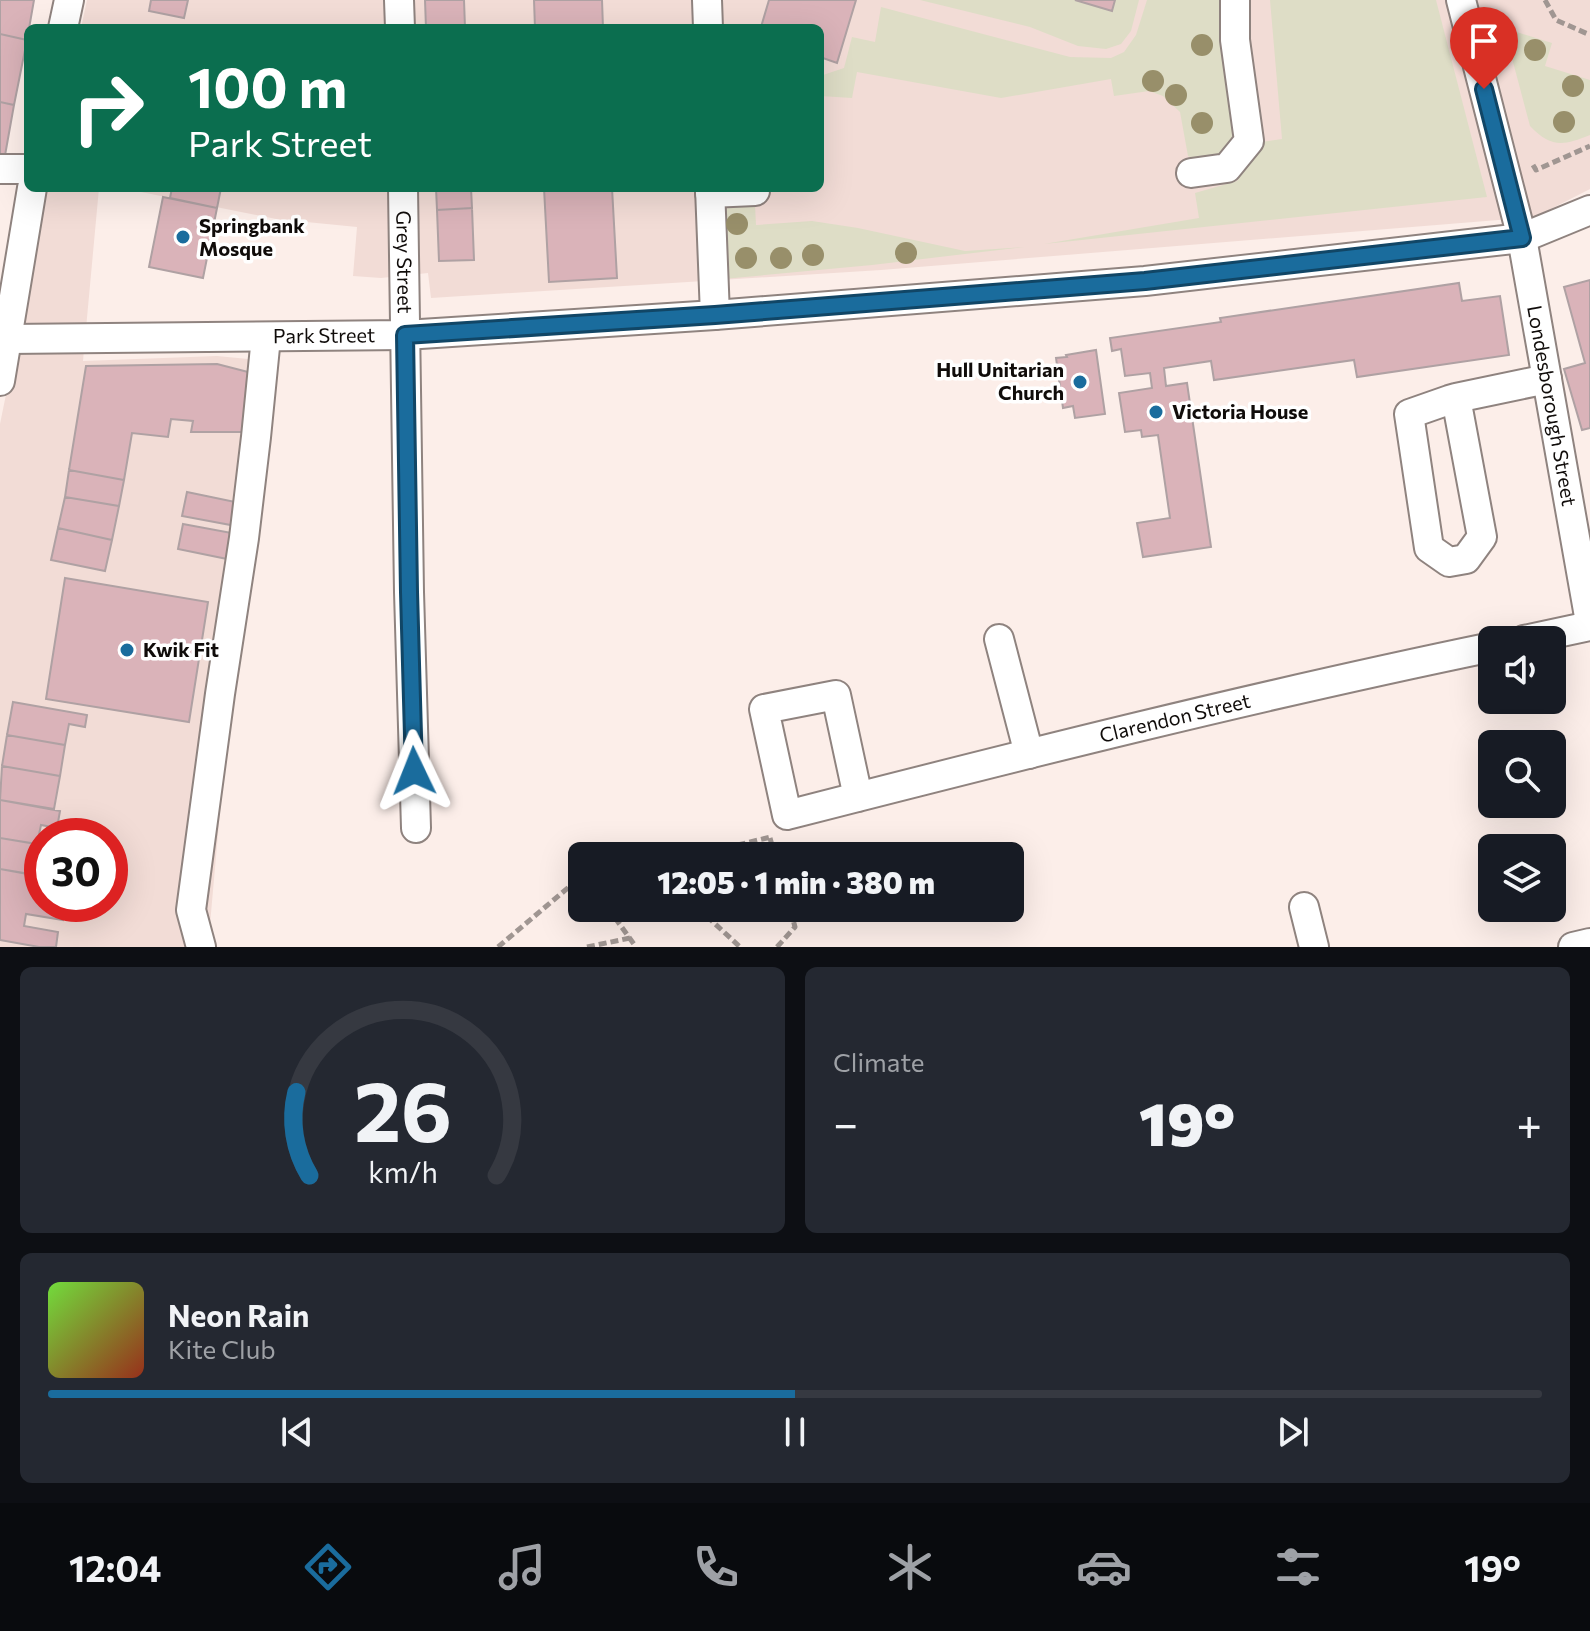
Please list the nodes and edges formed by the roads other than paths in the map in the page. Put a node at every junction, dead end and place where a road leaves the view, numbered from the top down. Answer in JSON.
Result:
{"nodes":[{"id":1,"x":69,"y":0,"type":"edge"},
{"id":2,"x":399,"y":0,"type":"edge"},
{"id":3,"x":707,"y":0,"type":"edge"},
{"id":4,"x":1235,"y":0,"type":"edge"},
{"id":5,"x":1461,"y":0,"type":"edge"},
{"id":6,"x":64,"y":24,"type":"edge"},
{"id":7,"x":400,"y":24,"type":"edge"},
{"id":8,"x":708,"y":24,"type":"edge"},
{"id":9,"x":0,"y":169,"type":"edge"},
{"id":10,"x":24,"y":169,"type":"edge"},
{"id":11,"x":1191,"y":173,"type":"dead end"},
{"id":12,"x":31,"y":192,"type":"edge"},
{"id":13,"x":403,"y":192,"type":"edge"},
{"id":14,"x":710,"y":192,"type":"edge"},
{"id":15,"x":1590,"y":210,"type":"edge"},
{"id":16,"x":1522,"y":238,"type":"junction"},
{"id":17,"x":715,"y":315,"type":"junction"},
{"id":18,"x":405,"y":335,"type":"junction"},
{"id":19,"x":266,"y":337,"type":"junction"},
{"id":20,"x":8,"y":339,"type":"junction"},
{"id":21,"x":1547,"y":379,"type":"junction"},
{"id":22,"x":0,"y":381,"type":"edge"},
{"id":23,"x":1456,"y":398,"type":"junction"},
{"id":24,"x":1590,"y":624,"type":"edge"},
{"id":25,"x":1566,"y":630,"type":"edge"},
{"id":26,"x":999,"y":639,"type":"dead end"},
{"id":27,"x":1478,"y":650,"type":"edge"},
{"id":28,"x":1029,"y":754,"type":"junction"},
{"id":29,"x":858,"y":797,"type":"junction"},
{"id":30,"x":416,"y":828,"type":"dead end"},
{"id":31,"x":1304,"y":907,"type":"dead end"},
{"id":32,"x":1590,"y":943,"type":"edge"},
{"id":33,"x":201,"y":947,"type":"edge"},
{"id":34,"x":1314,"y":947,"type":"edge"},
{"id":35,"x":1573,"y":947,"type":"edge"}],
"edges":[{"from":1,"to":6,"type":"street"},
{"from":2,"to":7,"type":"street"},
{"from":3,"to":8,"type":"street"},
{"from":4,"to":11,"type":"street"},
{"from":5,"to":16,"type":"street","name":"Londesborough Street"},
{"from":9,"to":10,"type":"street"},
{"from":12,"to":20,"type":"street"},
{"from":13,"to":18,"type":"street","name":"Grey Street"},
{"from":14,"to":17,"type":"street"},
{"from":15,"to":16,"type":"street","name":"Park Street"},
{"from":16,"to":17,"type":"street","name":"Park Street"},
{"from":16,"to":21,"type":"street","name":"Londesborough Street"},
{"from":17,"to":18,"type":"street","name":"Park Street"},
{"from":18,"to":19,"type":"street","name":"Park Street"},
{"from":18,"to":30,"type":"street","name":"Grey Street"},
{"from":19,"to":20,"type":"street","name":"Park Street"},
{"from":19,"to":33,"type":"street"},
{"from":20,"to":22,"type":"street"},
{"from":21,"to":23,"type":"street"},
{"from":21,"to":24,"type":"street","name":"Londesborough Street"},
{"from":23,"to":23,"type":"street"},
{"from":24,"to":25,"type":"street"},
{"from":26,"to":28,"type":"street"},
{"from":27,"to":28,"type":"street","name":"Clarendon Street"},
{"from":28,"to":29,"type":"street","name":"Clarendon Street"},
{"from":29,"to":29,"type":"street","name":"Clarendon Street"},
{"from":31,"to":34,"type":"street"},
{"from":32,"to":35,"type":"street"}]}
